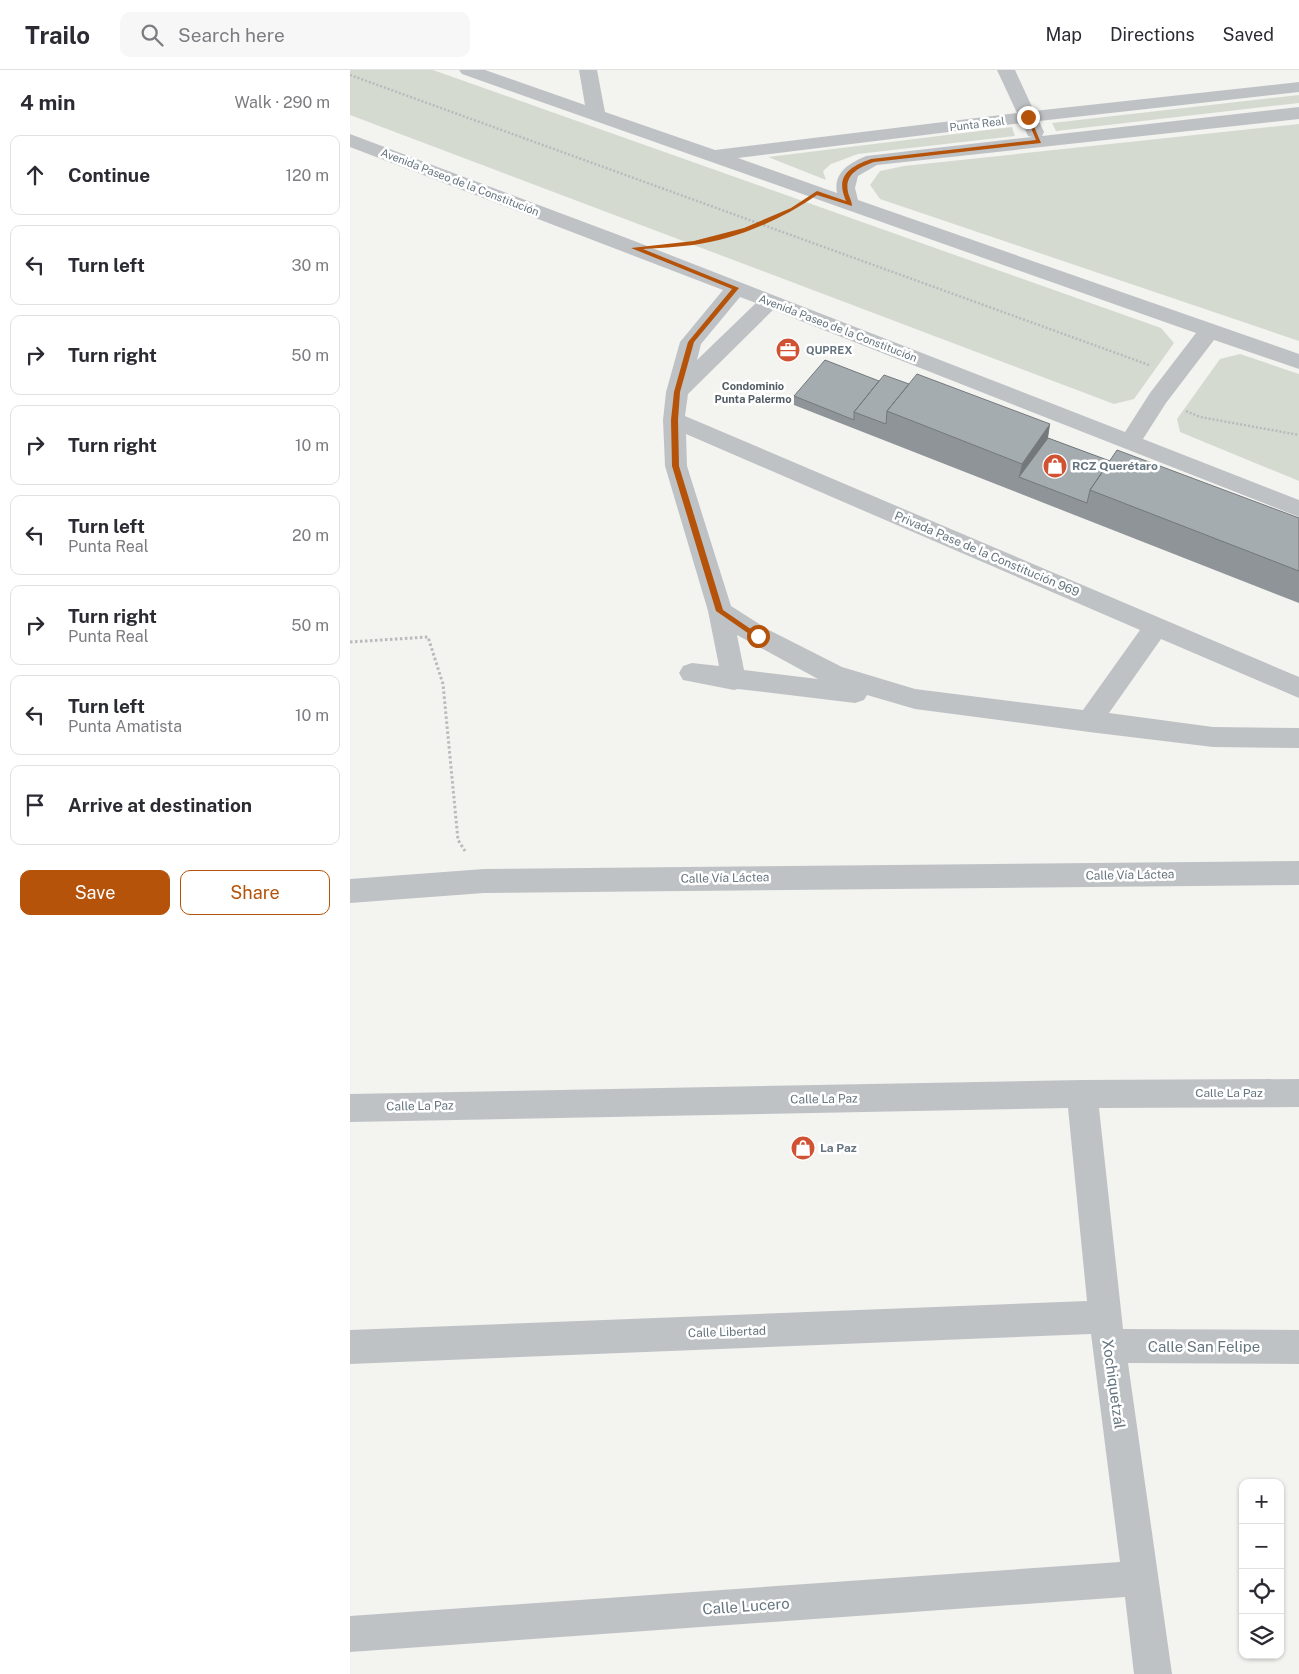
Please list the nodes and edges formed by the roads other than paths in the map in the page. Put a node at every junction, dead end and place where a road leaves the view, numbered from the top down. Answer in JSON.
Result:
{"nodes":[{"id":1,"x":468,"y":70,"type":"edge"},
{"id":2,"x":588,"y":70,"type":"edge"},
{"id":3,"x":1006,"y":70,"type":"edge"},
{"id":4,"x":1299,"y":87,"type":"edge"},
{"id":5,"x":1299,"y":112,"type":"edge"},
{"id":6,"x":596,"y":114,"type":"junction"},
{"id":7,"x":1028,"y":117,"type":"junction"},
{"id":8,"x":350,"y":140,"type":"edge"},
{"id":9,"x":1039,"y":141,"type":"junction"},
{"id":10,"x":714,"y":156,"type":"junction"},
{"id":11,"x":850,"y":205,"type":"junction"},
{"id":12,"x":736,"y":288,"type":"junction"},
{"id":13,"x":770,"y":301,"type":"junction"},
{"id":14,"x":1209,"y":331,"type":"junction"},
{"id":15,"x":1299,"y":362,"type":"edge"},
{"id":16,"x":677,"y":392,"type":"junction"},
{"id":17,"x":674,"y":420,"type":"junction"},
{"id":18,"x":1130,"y":442,"type":"junction"},
{"id":19,"x":1299,"y":509,"type":"edge"},
{"id":20,"x":720,"y":611,"type":"junction"},
{"id":21,"x":1156,"y":627,"type":"junction"},
{"id":22,"x":692,"y":673,"type":"dead end"},
{"id":23,"x":734,"y":680,"type":"junction"},
{"id":24,"x":1299,"y":688,"type":"edge"},
{"id":25,"x":916,"y":699,"type":"junction"},
{"id":26,"x":1089,"y":722,"type":"junction"},
{"id":27,"x":1299,"y":738,"type":"edge"},
{"id":28,"x":1299,"y":873,"type":"edge"},
{"id":29,"x":350,"y":891,"type":"edge"},
{"id":30,"x":1299,"y":1093,"type":"edge"},
{"id":31,"x":1082,"y":1094,"type":"junction"},
{"id":32,"x":350,"y":1108,"type":"edge"},
{"id":33,"x":1107,"y":1332,"type":"junction"},
{"id":34,"x":350,"y":1347,"type":"edge"},
{"id":35,"x":1299,"y":1347,"type":"edge"},
{"id":36,"x":1141,"y":1578,"type":"junction"},
{"id":37,"x":350,"y":1634,"type":"edge"},
{"id":38,"x":1153,"y":1674,"type":"edge"}],
"edges":[{"from":1,"to":6,"type":"street"},
{"from":2,"to":6,"type":"street"},
{"from":3,"to":7,"type":"street"},
{"from":4,"to":7,"type":"street","name":"Punta Real"},
{"from":5,"to":9,"type":"street","name":"Punta Real"},
{"from":6,"to":10,"type":"street"},
{"from":7,"to":9,"type":"street"},
{"from":7,"to":10,"type":"street","name":"Punta Real"},
{"from":8,"to":12,"type":"street","name":"Avenida Paseo de la Constitución"},
{"from":9,"to":11,"type":"street","name":"Punta Real"},
{"from":10,"to":11,"type":"street"},
{"from":11,"to":14,"type":"street"},
{"from":12,"to":13,"type":"street","name":"Avenida Paseo de la Constitución"},
{"from":12,"to":16,"type":"street"},
{"from":13,"to":16,"type":"street"},
{"from":13,"to":18,"type":"street","name":"Avenida Paseo de la Constitución"},
{"from":14,"to":15,"type":"street"},
{"from":14,"to":18,"type":"street"},
{"from":16,"to":17,"type":"street"},
{"from":17,"to":20,"type":"street"},
{"from":17,"to":21,"type":"street","name":"Privada Pase de la Constitución 969"},
{"from":18,"to":19,"type":"street","name":"Avenida Paseo de la Constitución"},
{"from":20,"to":23,"type":"street"},
{"from":20,"to":25,"type":"street"},
{"from":21,"to":24,"type":"street","name":"Privada Pase de la Constitución 969"},
{"from":21,"to":26,"type":"street"},
{"from":22,"to":23,"type":"street"},
{"from":23,"to":25,"type":"street"},
{"from":25,"to":26,"type":"street"},
{"from":26,"to":27,"type":"street"},
{"from":28,"to":29,"type":"street","name":"Calle Vía Láctea"},
{"from":30,"to":31,"type":"street","name":"Calle La Paz"},
{"from":31,"to":32,"type":"street","name":"Calle La Paz"},
{"from":31,"to":33,"type":"street","name":"Xochiquetzál"},
{"from":33,"to":34,"type":"street","name":"Calle Libertad"},
{"from":33,"to":35,"type":"street","name":"Calle San Felipe"},
{"from":33,"to":36,"type":"street","name":"Xochiquetzál"},
{"from":36,"to":37,"type":"street","name":"Calle Lucero"},
{"from":36,"to":38,"type":"street","name":"Xochiquetzál"}]}
